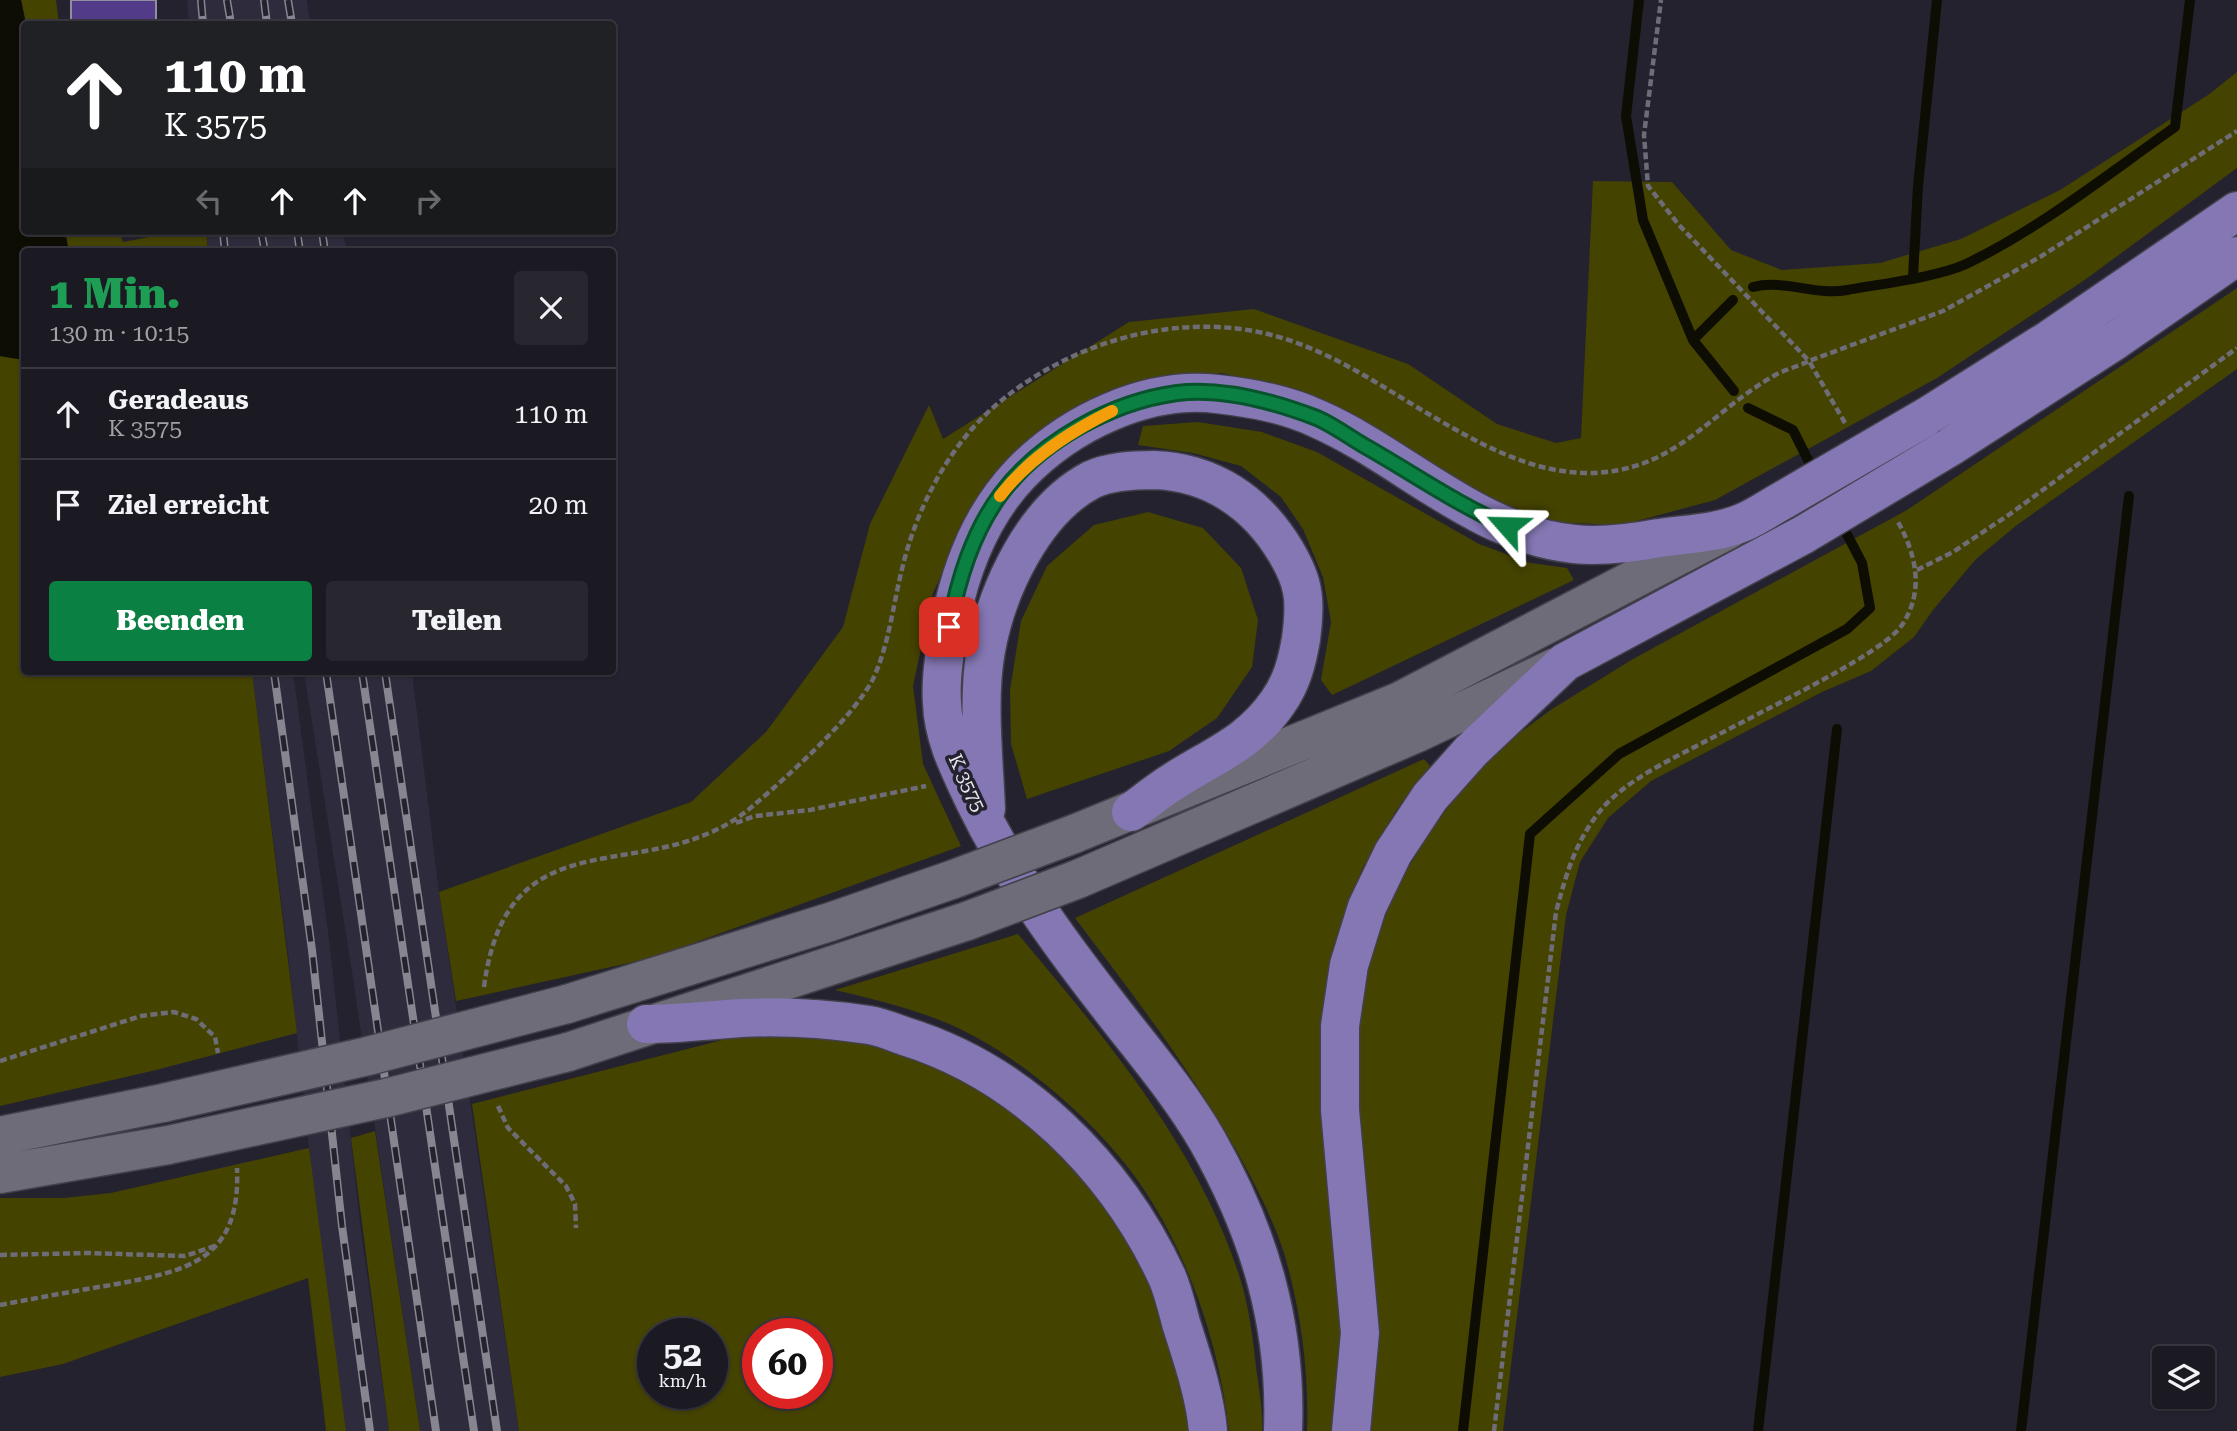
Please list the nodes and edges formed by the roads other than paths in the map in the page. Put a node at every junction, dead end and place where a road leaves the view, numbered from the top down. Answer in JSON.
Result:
{"nodes":[{"id":1,"x":2237,"y":211,"type":"edge"},
{"id":2,"x":2237,"y":256,"type":"edge"},
{"id":3,"x":1741,"y":524,"type":"junction"},
{"id":4,"x":1565,"y":662,"type":"junction"},
{"id":5,"x":1131,"y":812,"type":"junction"},
{"id":6,"x":987,"y":825,"type":"junction"},
{"id":7,"x":646,"y":1024,"type":"junction"},
{"id":8,"x":0,"y":1136,"type":"edge"},
{"id":9,"x":0,"y":1174,"type":"edge"},
{"id":10,"x":1208,"y":1431,"type":"edge"},
{"id":11,"x":1283,"y":1431,"type":"edge"},
{"id":12,"x":1351,"y":1431,"type":"edge"}],
"edges":[{"from":1,"to":3,"type":"main road","bridge":true},
{"from":2,"to":4,"type":"main road","bridge":true},
{"from":3,"to":5,"type":"main road"},
{"from":3,"to":6,"type":"main road","name":"K 3575"},
{"from":4,"to":7,"type":"main road","bridge":true},
{"from":4,"to":12,"type":"main road"},
{"from":5,"to":6,"type":"main road"},
{"from":5,"to":8,"type":"main road","bridge":true},
{"from":6,"to":11,"type":"main road","number":"K 3575"},
{"from":7,"to":9,"type":"main road","bridge":true},
{"from":7,"to":10,"type":"main road"}]}
